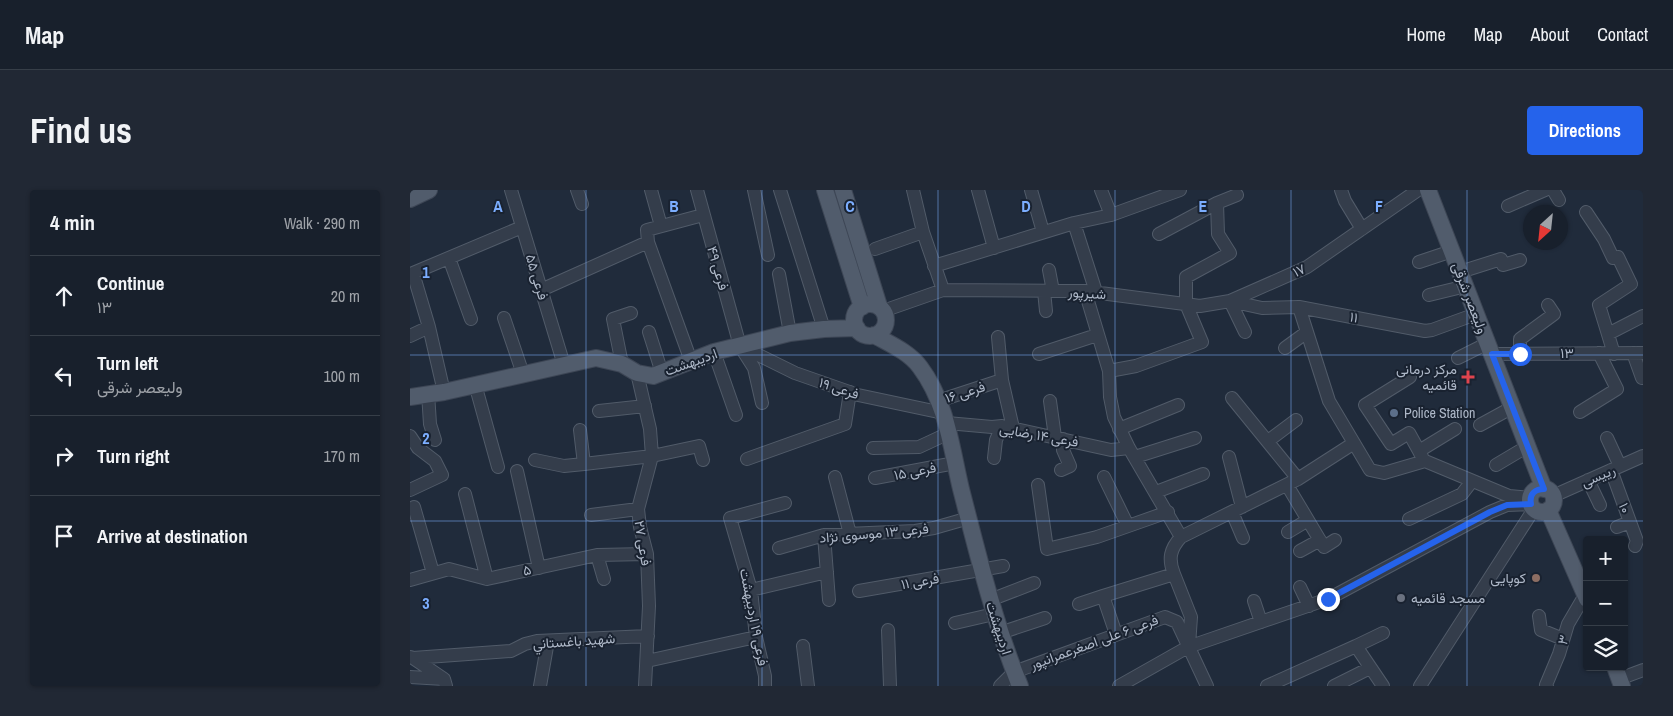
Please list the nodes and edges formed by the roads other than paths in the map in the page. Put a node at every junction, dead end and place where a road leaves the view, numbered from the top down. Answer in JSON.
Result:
{"nodes":[{"id":1,"x":429,"y":190,"type":"edge"},
{"id":2,"x":511,"y":190,"type":"edge"},
{"id":3,"x":578,"y":190,"type":"edge"},
{"id":4,"x":651,"y":190,"type":"edge"},
{"id":5,"x":697,"y":190,"type":"edge"},
{"id":6,"x":754,"y":190,"type":"edge"},
{"id":7,"x":780,"y":190,"type":"edge"},
{"id":8,"x":825,"y":190,"type":"edge"},
{"id":9,"x":843,"y":190,"type":"edge"},
{"id":10,"x":913,"y":190,"type":"edge"},
{"id":11,"x":978,"y":190,"type":"edge"},
{"id":12,"x":1031,"y":190,"type":"edge"},
{"id":13,"x":1101,"y":190,"type":"edge"},
{"id":14,"x":1180,"y":190,"type":"edge"},
{"id":15,"x":1341,"y":190,"type":"edge"},
{"id":16,"x":1418,"y":190,"type":"edge"},
{"id":17,"x":1428,"y":190,"type":"edge"},
{"id":18,"x":1545,"y":190,"type":"edge"},
{"id":19,"x":1240,"y":192,"type":"edge"},
{"id":20,"x":410,"y":199,"type":"edge"},
{"id":21,"x":1217,"y":203,"type":"junction"},
{"id":22,"x":582,"y":204,"type":"dead end"},
{"id":23,"x":1508,"y":206,"type":"dead end"},
{"id":24,"x":1586,"y":212,"type":"dead end"},
{"id":25,"x":703,"y":215,"type":"junction"},
{"id":26,"x":1111,"y":215,"type":"junction"},
{"id":27,"x":1074,"y":223,"type":"junction"},
{"id":28,"x":661,"y":226,"type":"junction"},
{"id":29,"x":522,"y":227,"type":"junction"},
{"id":30,"x":1362,"y":229,"type":"junction"},
{"id":31,"x":922,"y":232,"type":"junction"},
{"id":32,"x":1043,"y":232,"type":"junction"},
{"id":33,"x":1159,"y":234,"type":"dead end"},
{"id":34,"x":648,"y":242,"type":"junction"},
{"id":35,"x":994,"y":248,"type":"junction"},
{"id":36,"x":875,"y":249,"type":"dead end"},
{"id":37,"x":1452,"y":251,"type":"junction"},
{"id":38,"x":768,"y":255,"type":"dead end"},
{"id":39,"x":448,"y":258,"type":"junction"},
{"id":40,"x":1520,"y":260,"type":"dead end"},
{"id":41,"x":1419,"y":262,"type":"dead end"},
{"id":42,"x":934,"y":266,"type":"junction"},
{"id":43,"x":1049,"y":270,"type":"dead end"},
{"id":44,"x":779,"y":274,"type":"dead end"},
{"id":45,"x":1463,"y":279,"type":"junction"},
{"id":46,"x":541,"y":290,"type":"junction"},
{"id":47,"x":943,"y":290,"type":"junction"},
{"id":48,"x":1049,"y":291,"type":"junction"},
{"id":49,"x":1091,"y":292,"type":"junction"},
{"id":50,"x":1429,"y":295,"type":"dead end"},
{"id":51,"x":1230,"y":301,"type":"junction"},
{"id":52,"x":1186,"y":304,"type":"junction"},
{"id":53,"x":1548,"y":305,"type":"dead end"},
{"id":54,"x":862,"y":306,"type":"junction"},
{"id":55,"x":1299,"y":307,"type":"junction"},
{"id":56,"x":1046,"y":311,"type":"dead end"},
{"id":57,"x":631,"y":313,"type":"dead end"},
{"id":58,"x":883,"y":313,"type":"junction"},
{"id":59,"x":1476,"y":314,"type":"junction"},
{"id":60,"x":1643,"y":316,"type":"edge"},
{"id":61,"x":504,"y":318,"type":"dead end"},
{"id":62,"x":471,"y":319,"type":"dead end"},
{"id":63,"x":429,"y":327,"type":"junction"},
{"id":64,"x":857,"y":328,"type":"junction"},
{"id":65,"x":824,"y":329,"type":"junction"},
{"id":66,"x":649,"y":332,"type":"dead end"},
{"id":67,"x":1245,"y":332,"type":"dead end"},
{"id":68,"x":1308,"y":332,"type":"junction"},
{"id":69,"x":790,"y":333,"type":"junction"},
{"id":70,"x":1608,"y":334,"type":"junction"},
{"id":71,"x":874,"y":335,"type":"junction"},
{"id":72,"x":1097,"y":335,"type":"junction"},
{"id":73,"x":410,"y":336,"type":"edge"},
{"id":74,"x":998,"y":337,"type":"dead end"},
{"id":75,"x":740,"y":346,"type":"junction"},
{"id":76,"x":1285,"y":348,"type":"dead end"},
{"id":77,"x":1490,"y":348,"type":"junction"},
{"id":78,"x":714,"y":352,"type":"junction"},
{"id":79,"x":1599,"y":353,"type":"junction"},
{"id":80,"x":1638,"y":353,"type":"edge"},
{"id":81,"x":1039,"y":354,"type":"dead end"},
{"id":82,"x":1520,"y":354,"type":"junction"},
{"id":83,"x":1614,"y":354,"type":"junction"},
{"id":84,"x":912,"y":357,"type":"junction"},
{"id":85,"x":1458,"y":358,"type":"dead end"},
{"id":86,"x":691,"y":361,"type":"junction"},
{"id":87,"x":622,"y":364,"type":"junction"},
{"id":88,"x":564,"y":365,"type":"junction"},
{"id":89,"x":1108,"y":371,"type":"junction"},
{"id":90,"x":638,"y":373,"type":"junction"},
{"id":91,"x":662,"y":373,"type":"junction"},
{"id":92,"x":523,"y":374,"type":"junction"},
{"id":93,"x":1410,"y":377,"type":"dead end"},
{"id":94,"x":1642,"y":378,"type":"edge"},
{"id":95,"x":1002,"y":380,"type":"junction"},
{"id":96,"x":475,"y":384,"type":"junction"},
{"id":97,"x":850,"y":392,"type":"junction"},
{"id":98,"x":436,"y":393,"type":"junction"},
{"id":99,"x":410,"y":397,"type":"edge"},
{"id":100,"x":1232,"y":398,"type":"dead end"},
{"id":101,"x":1050,"y":401,"type":"dead end"},
{"id":102,"x":762,"y":403,"type":"dead end"},
{"id":103,"x":1178,"y":405,"type":"dead end"},
{"id":104,"x":645,"y":406,"type":"junction"},
{"id":105,"x":1513,"y":407,"type":"junction"},
{"id":106,"x":599,"y":411,"type":"dead end"},
{"id":107,"x":1580,"y":412,"type":"dead end"},
{"id":108,"x":736,"y":415,"type":"dead end"},
{"id":109,"x":944,"y":418,"type":"junction"},
{"id":110,"x":1296,"y":420,"type":"dead end"},
{"id":111,"x":1480,"y":425,"type":"dead end"},
{"id":112,"x":1007,"y":427,"type":"junction"},
{"id":113,"x":1119,"y":429,"type":"junction"},
{"id":114,"x":1455,"y":429,"type":"dead end"},
{"id":115,"x":580,"y":430,"type":"dead end"},
{"id":116,"x":410,"y":436,"type":"edge"},
{"id":117,"x":1059,"y":438,"type":"junction"},
{"id":118,"x":1195,"y":438,"type":"dead end"},
{"id":119,"x":1607,"y":438,"type":"dead end"},
{"id":120,"x":435,"y":440,"type":"dead end"},
{"id":121,"x":1268,"y":441,"type":"junction"},
{"id":122,"x":1354,"y":443,"type":"junction"},
{"id":123,"x":1528,"y":446,"type":"junction"},
{"id":124,"x":873,"y":448,"type":"dead end"},
{"id":125,"x":414,"y":449,"type":"edge"},
{"id":126,"x":1132,"y":453,"type":"junction"},
{"id":127,"x":652,"y":456,"type":"junction"},
{"id":128,"x":1422,"y":456,"type":"junction"},
{"id":129,"x":1643,"y":456,"type":"edge"},
{"id":130,"x":1229,"y":457,"type":"dead end"},
{"id":131,"x":994,"y":458,"type":"dead end"},
{"id":132,"x":748,"y":459,"type":"dead end"},
{"id":133,"x":535,"y":460,"type":"dead end"},
{"id":134,"x":703,"y":460,"type":"dead end"},
{"id":135,"x":956,"y":463,"type":"junction"},
{"id":136,"x":584,"y":464,"type":"junction"},
{"id":137,"x":1496,"y":466,"type":"dead end"},
{"id":138,"x":498,"y":467,"type":"dead end"},
{"id":139,"x":1616,"y":468,"type":"junction"},
{"id":140,"x":1061,"y":470,"type":"dead end"},
{"id":141,"x":517,"y":471,"type":"dead end"},
{"id":142,"x":1203,"y":474,"type":"dead end"},
{"id":143,"x":835,"y":477,"type":"dead end"},
{"id":144,"x":1104,"y":477,"type":"dead end"},
{"id":145,"x":875,"y":478,"type":"dead end"},
{"id":146,"x":1588,"y":480,"type":"junction"},
{"id":147,"x":1472,"y":481,"type":"junction"},
{"id":148,"x":1293,"y":482,"type":"junction"},
{"id":149,"x":1038,"y":486,"type":"dead end"},
{"id":150,"x":410,"y":490,"type":"edge"},
{"id":151,"x":1156,"y":492,"type":"junction"},
{"id":152,"x":465,"y":494,"type":"dead end"},
{"id":153,"x":1540,"y":501,"type":"junction"},
{"id":154,"x":785,"y":503,"type":"dead end"},
{"id":155,"x":1600,"y":505,"type":"dead end"},
{"id":156,"x":414,"y":507,"type":"dead end"},
{"id":157,"x":638,"y":509,"type":"junction"},
{"id":158,"x":1237,"y":510,"type":"junction"},
{"id":159,"x":1168,"y":512,"type":"junction"},
{"id":160,"x":591,"y":515,"type":"dead end"},
{"id":161,"x":969,"y":518,"type":"junction"},
{"id":162,"x":1409,"y":519,"type":"dead end"},
{"id":163,"x":1308,"y":520,"type":"junction"},
{"id":164,"x":1630,"y":522,"type":"junction"},
{"id":165,"x":1128,"y":526,"type":"junction"},
{"id":166,"x":1617,"y":527,"type":"dead end"},
{"id":167,"x":1288,"y":532,"type":"dead end"},
{"id":168,"x":850,"y":534,"type":"junction"},
{"id":169,"x":824,"y":535,"type":"junction"},
{"id":170,"x":1181,"y":537,"type":"junction"},
{"id":171,"x":1242,"y":538,"type":"dead end"},
{"id":172,"x":1320,"y":540,"type":"junction"},
{"id":173,"x":1336,"y":540,"type":"dead end"},
{"id":174,"x":1635,"y":546,"type":"dead end"},
{"id":175,"x":779,"y":548,"type":"dead end"},
{"id":176,"x":1300,"y":551,"type":"dead end"},
{"id":177,"x":647,"y":554,"type":"junction"},
{"id":178,"x":598,"y":555,"type":"junction"},
{"id":179,"x":1003,"y":566,"type":"dead end"},
{"id":180,"x":539,"y":568,"type":"junction"},
{"id":181,"x":982,"y":570,"type":"junction"},
{"id":182,"x":827,"y":572,"type":"junction"},
{"id":183,"x":433,"y":573,"type":"junction"},
{"id":184,"x":1174,"y":574,"type":"junction"},
{"id":185,"x":487,"y":579,"type":"junction"},
{"id":186,"x":410,"y":580,"type":"edge"},
{"id":187,"x":604,"y":580,"type":"dead end"},
{"id":188,"x":1034,"y":583,"type":"dead end"},
{"id":189,"x":1300,"y":587,"type":"dead end"},
{"id":190,"x":751,"y":590,"type":"junction"},
{"id":191,"x":858,"y":591,"type":"dead end"},
{"id":192,"x":1583,"y":591,"type":"edge"},
{"id":193,"x":1103,"y":596,"type":"junction"},
{"id":194,"x":829,"y":600,"type":"dead end"},
{"id":195,"x":1254,"y":600,"type":"dead end"},
{"id":196,"x":1583,"y":602,"type":"edge"},
{"id":197,"x":1079,"y":604,"type":"dead end"},
{"id":198,"x":1309,"y":606,"type":"junction"},
{"id":199,"x":992,"y":607,"type":"junction"},
{"id":200,"x":1539,"y":616,"type":"dead end"},
{"id":201,"x":1045,"y":618,"type":"dead end"},
{"id":202,"x":1261,"y":622,"type":"junction"},
{"id":203,"x":955,"y":623,"type":"dead end"},
{"id":204,"x":888,"y":630,"type":"dead end"},
{"id":205,"x":1000,"y":633,"type":"junction"},
{"id":206,"x":1383,"y":633,"type":"dead end"},
{"id":207,"x":1116,"y":634,"type":"junction"},
{"id":208,"x":648,"y":636,"type":"junction"},
{"id":209,"x":756,"y":637,"type":"junction"},
{"id":210,"x":1564,"y":639,"type":"junction"},
{"id":211,"x":548,"y":640,"type":"junction"},
{"id":212,"x":803,"y":646,"type":"dead end"},
{"id":213,"x":1356,"y":646,"type":"junction"},
{"id":214,"x":1188,"y":648,"type":"junction"},
{"id":215,"x":412,"y":658,"type":"edge"},
{"id":216,"x":647,"y":661,"type":"junction"},
{"id":217,"x":1370,"y":668,"type":"junction"},
{"id":218,"x":1643,"y":670,"type":"edge"},
{"id":219,"x":410,"y":677,"type":"edge"},
{"id":220,"x":1619,"y":677,"type":"edge"},
{"id":221,"x":1017,"y":679,"type":"edge"},
{"id":222,"x":1141,"y":681,"type":"edge"},
{"id":223,"x":448,"y":684,"type":"edge"},
{"id":224,"x":1426,"y":684,"type":"edge"},
{"id":225,"x":540,"y":686,"type":"edge"},
{"id":226,"x":645,"y":686,"type":"edge"},
{"id":227,"x":765,"y":686,"type":"edge"},
{"id":228,"x":808,"y":686,"type":"edge"},
{"id":229,"x":890,"y":686,"type":"edge"},
{"id":230,"x":1000,"y":686,"type":"edge"},
{"id":231,"x":1119,"y":686,"type":"edge"},
{"id":232,"x":1207,"y":686,"type":"edge"},
{"id":233,"x":1267,"y":686,"type":"edge"},
{"id":234,"x":1334,"y":686,"type":"edge"},
{"id":235,"x":1383,"y":686,"type":"edge"},
{"id":236,"x":1547,"y":686,"type":"edge"}],
"edges":[{"from":1,"to":20,"type":"main road"},
{"from":2,"to":29,"type":"street","name":"فرعی ۵۵"},
{"from":3,"to":22,"type":"street"},
{"from":4,"to":28,"type":"street"},
{"from":5,"to":25,"type":"street","name":"فرعی ۴۹"},
{"from":6,"to":38,"type":"street"},
{"from":7,"to":65,"type":"street"},
{"from":8,"to":54,"type":"main road"},
{"from":9,"to":58,"type":"main road"},
{"from":10,"to":31,"type":"street"},
{"from":11,"to":35,"type":"street"},
{"from":12,"to":32,"type":"street"},
{"from":13,"to":26,"type":"street"},
{"from":14,"to":26,"type":"street"},
{"from":15,"to":30,"type":"street"},
{"from":16,"to":30,"type":"street","name":"۱۷"},
{"from":17,"to":37,"type":"main road","name":"ولیعصر شرقی"},
{"from":18,"to":23,"type":"street"},
{"from":19,"to":21,"type":"street"},
{"from":21,"to":33,"type":"street"},
{"from":21,"to":52,"type":"street"},
{"from":24,"to":70,"type":"street"},
{"from":25,"to":28,"type":"street"},
{"from":25,"to":75,"type":"street","name":"فرعی ۴۹"},
{"from":26,"to":27,"type":"street"},
{"from":27,"to":32,"type":"street"},
{"from":27,"to":49,"type":"street"},
{"from":28,"to":34,"type":"street"},
{"from":29,"to":39,"type":"street"},
{"from":29,"to":46,"type":"street","name":"فرعی ۵۵"},
{"from":30,"to":51,"type":"street","name":"۱۷"},
{"from":31,"to":36,"type":"street"},
{"from":31,"to":42,"type":"street"},
{"from":32,"to":35,"type":"street"},
{"from":34,"to":46,"type":"street"},
{"from":34,"to":86,"type":"street"},
{"from":35,"to":42,"type":"street"},
{"from":37,"to":41,"type":"street"},
{"from":37,"to":45,"type":"main road","name":"ولیعصر شرقی"},
{"from":39,"to":62,"type":"street"},
{"from":39,"to":63,"type":"street"},
{"from":40,"to":45,"type":"street"},
{"from":42,"to":47,"type":"street"},
{"from":43,"to":48,"type":"street"},
{"from":44,"to":69,"type":"street"},
{"from":45,"to":50,"type":"street"},
{"from":45,"to":59,"type":"main road","name":"ولیعصر شرقی"},
{"from":46,"to":88,"type":"street","name":"فرعی ۵۵"},
{"from":47,"to":48,"type":"street","name":"شیرپور"},
{"from":47,"to":58,"type":"street"},
{"from":48,"to":49,"type":"street","name":"شیرپور"},
{"from":48,"to":56,"type":"street"},
{"from":49,"to":52,"type":"street","name":"شیرپور"},
{"from":49,"to":72,"type":"street"},
{"from":51,"to":52,"type":"street","name":"شیرپور"},
{"from":51,"to":55,"type":"street","name":"۱۱"},
{"from":51,"to":67,"type":"street"},
{"from":52,"to":89,"type":"street"},
{"from":53,"to":82,"type":"street"},
{"from":54,"to":58,"type":"main road"},
{"from":54,"to":64,"type":"main road"},
{"from":55,"to":59,"type":"street","name":"۱۱"},
{"from":55,"to":68,"type":"street"},
{"from":57,"to":87,"type":"street"},
{"from":58,"to":71,"type":"main road"},
{"from":58,"to":84,"type":"main road"},
{"from":59,"to":77,"type":"main road","name":"ولیعصر شرقی"},
{"from":60,"to":70,"type":"street"},
{"from":61,"to":92,"type":"street"},
{"from":63,"to":73,"type":"street"},
{"from":63,"to":98,"type":"street"},
{"from":64,"to":65,"type":"main road","name":"اردیبهشت"},
{"from":64,"to":71,"type":"main road","name":"اردیبهشت"},
{"from":65,"to":69,"type":"main road","name":"اردیبهشت"},
{"from":66,"to":91,"type":"street"},
{"from":68,"to":76,"type":"street"},
{"from":68,"to":122,"type":"street"},
{"from":69,"to":75,"type":"main road","name":"اردیبهشت"},
{"from":70,"to":83,"type":"street"},
{"from":71,"to":84,"type":"main road","name":"اردیبهشت"},
{"from":72,"to":81,"type":"street"},
{"from":72,"to":89,"type":"street"},
{"from":74,"to":95,"type":"street"},
{"from":75,"to":78,"type":"main road","name":"اردیبهشت"},
{"from":75,"to":97,"type":"street","name":"فرعی ۱۹"},
{"from":75,"to":102,"type":"street","name":"فرعی ۴۹"},
{"from":77,"to":82,"type":"street","name":"۱۳"},
{"from":77,"to":85,"type":"street"},
{"from":77,"to":105,"type":"main road","name":"ولیعصر شرقی"},
{"from":78,"to":86,"type":"main road","name":"اردیبهشت"},
{"from":78,"to":108,"type":"street"},
{"from":79,"to":82,"type":"street","name":"۱۳"},
{"from":79,"to":83,"type":"street","name":"۱۳"},
{"from":79,"to":107,"type":"street"},
{"from":80,"to":83,"type":"street","name":"۱۳"},
{"from":80,"to":94,"type":"street"},
{"from":84,"to":109,"type":"main road","name":"اردیبهشت"},
{"from":86,"to":91,"type":"main road","name":"اردیبهشت"},
{"from":87,"to":88,"type":"main road","name":"اردیبهشت"},
{"from":87,"to":90,"type":"main road","name":"اردیبهشت"},
{"from":88,"to":92,"type":"main road","name":"اردیبهشت"},
{"from":89,"to":113,"type":"street"},
{"from":90,"to":91,"type":"main road","name":"اردیبهشت"},
{"from":90,"to":104,"type":"street","name":"فرعی ۲۷"},
{"from":92,"to":96,"type":"main road","name":"اردیبهشت"},
{"from":93,"to":128,"type":"street"},
{"from":95,"to":109,"type":"street","name":"فرعی ۱۶"},
{"from":95,"to":112,"type":"street","name":"فرعی ۱۶"},
{"from":96,"to":98,"type":"main road","name":"اردیبهشت"},
{"from":96,"to":138,"type":"street"},
{"from":97,"to":109,"type":"street","name":"فرعی ۱۹"},
{"from":97,"to":132,"type":"street"},
{"from":98,"to":99,"type":"main road","name":"اردیبهشت"},
{"from":98,"to":120,"type":"street"},
{"from":100,"to":121,"type":"street"},
{"from":101,"to":117,"type":"street"},
{"from":103,"to":113,"type":"street"},
{"from":104,"to":106,"type":"street"},
{"from":104,"to":127,"type":"street","name":"فرعی ۲۷"},
{"from":105,"to":111,"type":"street"},
{"from":105,"to":123,"type":"main road","name":"ولیعصر شرقی"},
{"from":109,"to":112,"type":"street","name":"فرعی ۱۴ رضایی"},
{"from":109,"to":124,"type":"street","name":"فرعی ۱۶"},
{"from":109,"to":135,"type":"main road","name":"اردیبهشت"},
{"from":110,"to":121,"type":"street"},
{"from":112,"to":117,"type":"street","name":"فرعی ۱۴ رضایی"},
{"from":112,"to":131,"type":"street"},
{"from":113,"to":126,"type":"street"},
{"from":114,"to":128,"type":"street"},
{"from":115,"to":136,"type":"street"},
{"from":116,"to":125,"type":"street"},
{"from":117,"to":126,"type":"street","name":"فرعی ۱۴ رضایی"},
{"from":117,"to":140,"type":"street"},
{"from":118,"to":126,"type":"street","name":"فرعی ۱۴ رضایی"},
{"from":119,"to":139,"type":"street","name":"۱۰"},
{"from":121,"to":148,"type":"street"},
{"from":122,"to":128,"type":"street"},
{"from":122,"to":148,"type":"street"},
{"from":123,"to":137,"type":"street"},
{"from":123,"to":153,"type":"main road","name":"ولیعصر شرقی"},
{"from":125,"to":150,"type":"street"},
{"from":126,"to":151,"type":"street"},
{"from":127,"to":134,"type":"street"},
{"from":127,"to":136,"type":"street"},
{"from":127,"to":157,"type":"street","name":"فرعی ۲۷"},
{"from":128,"to":147,"type":"street"},
{"from":129,"to":139,"type":"street","name":"رییسی"},
{"from":130,"to":158,"type":"street"},
{"from":133,"to":136,"type":"street"},
{"from":135,"to":145,"type":"street","name":"فرعی ۱۵"},
{"from":135,"to":161,"type":"main road","name":"اردیبهشت"},
{"from":139,"to":146,"type":"street","name":"رییسی"},
{"from":139,"to":164,"type":"street","name":"۱۰"},
{"from":141,"to":180,"type":"street"},
{"from":142,"to":151,"type":"street"},
{"from":143,"to":168,"type":"street"},
{"from":144,"to":165,"type":"street"},
{"from":146,"to":153,"type":"street","name":"رییسی"},
{"from":146,"to":155,"type":"street"},
{"from":147,"to":153,"type":"street"},
{"from":147,"to":162,"type":"street"},
{"from":148,"to":158,"type":"street"},
{"from":148,"to":163,"type":"street"},
{"from":149,"to":165,"type":"street"},
{"from":151,"to":159,"type":"street"},
{"from":152,"to":185,"type":"street"},
{"from":153,"to":192,"type":"main road","name":"ولیعصر شرقی"},
{"from":153,"to":198,"type":"street"},
{"from":153,"to":224,"type":"street"},
{"from":154,"to":190,"type":"street","name":"فرعی ۱۹ اردیبهشت"},
{"from":156,"to":183,"type":"street"},
{"from":157,"to":160,"type":"street"},
{"from":157,"to":177,"type":"street","name":"فرعی ۲۷"},
{"from":158,"to":170,"type":"street"},
{"from":158,"to":171,"type":"street"},
{"from":159,"to":165,"type":"street"},
{"from":159,"to":170,"type":"street"},
{"from":161,"to":168,"type":"street","name":"فرعی ۱‍۳ موسوی نژاد"},
{"from":161,"to":181,"type":"main road","name":"اردیبهشت"},
{"from":163,"to":167,"type":"street"},
{"from":163,"to":172,"type":"street"},
{"from":164,"to":166,"type":"street"},
{"from":164,"to":174,"type":"street","name":"۱۰"},
{"from":168,"to":169,"type":"street","name":"فرعی ۱‍۳ موسوی نژاد"},
{"from":169,"to":175,"type":"street","name":"فرعی ۱‍۳ موسوی نژاد"},
{"from":169,"to":182,"type":"street"},
{"from":170,"to":184,"type":"street"},
{"from":172,"to":173,"type":"street"},
{"from":172,"to":176,"type":"street"},
{"from":177,"to":178,"type":"street","name":"۵"},
{"from":177,"to":208,"type":"street","name":"فرعی ۲۷"},
{"from":178,"to":180,"type":"street","name":"۵"},
{"from":178,"to":187,"type":"street"},
{"from":179,"to":181,"type":"street","name":"فرعی ۱۱"},
{"from":180,"to":185,"type":"street","name":"۵"},
{"from":181,"to":191,"type":"street","name":"فرعی ۱۱"},
{"from":181,"to":199,"type":"main road","name":"اردیبهشت"},
{"from":182,"to":190,"type":"street"},
{"from":182,"to":194,"type":"street"},
{"from":183,"to":185,"type":"street","name":"۵"},
{"from":183,"to":186,"type":"street","name":"۵"},
{"from":184,"to":193,"type":"street"},
{"from":184,"to":214,"type":"street"},
{"from":188,"to":199,"type":"street"},
{"from":189,"to":198,"type":"street"},
{"from":190,"to":209,"type":"street","name":"فرعی ۱۹ اردیبهشت"},
{"from":193,"to":197,"type":"street"},
{"from":193,"to":207,"type":"street"},
{"from":195,"to":202,"type":"street"},
{"from":196,"to":210,"type":"street","name":"۳"},
{"from":198,"to":202,"type":"street"},
{"from":199,"to":203,"type":"street"},
{"from":199,"to":205,"type":"main road","name":"اردیبهشت"},
{"from":200,"to":210,"type":"street"},
{"from":201,"to":205,"type":"street"},
{"from":202,"to":214,"type":"street"},
{"from":204,"to":229,"type":"street"},
{"from":205,"to":221,"type":"main road","name":"اردیبهشت"},
{"from":206,"to":213,"type":"street"},
{"from":207,"to":214,"type":"street","name":"فرعی ۶ علی اصغرعمرانپور"},
{"from":207,"to":221,"type":"street","name":"فرعی ۶ علی اصغرعمرانپور"},
{"from":208,"to":211,"type":"street","name":"شهيد باغستاني"},
{"from":208,"to":216,"type":"street","name":"فرعی ۲۷"},
{"from":209,"to":216,"type":"street"},
{"from":209,"to":227,"type":"street","name":"فرعی ۱۹ اردیبهشت"},
{"from":210,"to":236,"type":"street","name":"۳"},
{"from":211,"to":215,"type":"street","name":"شهيد باغستاني"},
{"from":211,"to":225,"type":"street"},
{"from":212,"to":228,"type":"street"},
{"from":213,"to":217,"type":"street"},
{"from":213,"to":233,"type":"street"},
{"from":214,"to":222,"type":"street"},
{"from":214,"to":232,"type":"street","name":"فرعی ۶ علی اصغرعمرانپور"},
{"from":215,"to":223,"type":"street"},
{"from":216,"to":226,"type":"street","name":"فرعی ۲۷"},
{"from":217,"to":234,"type":"street"},
{"from":217,"to":235,"type":"street"},
{"from":218,"to":220,"type":"street"},
{"from":219,"to":223,"type":"street"},
{"from":221,"to":230,"type":"street"},
{"from":222,"to":231,"type":"street"}]}
